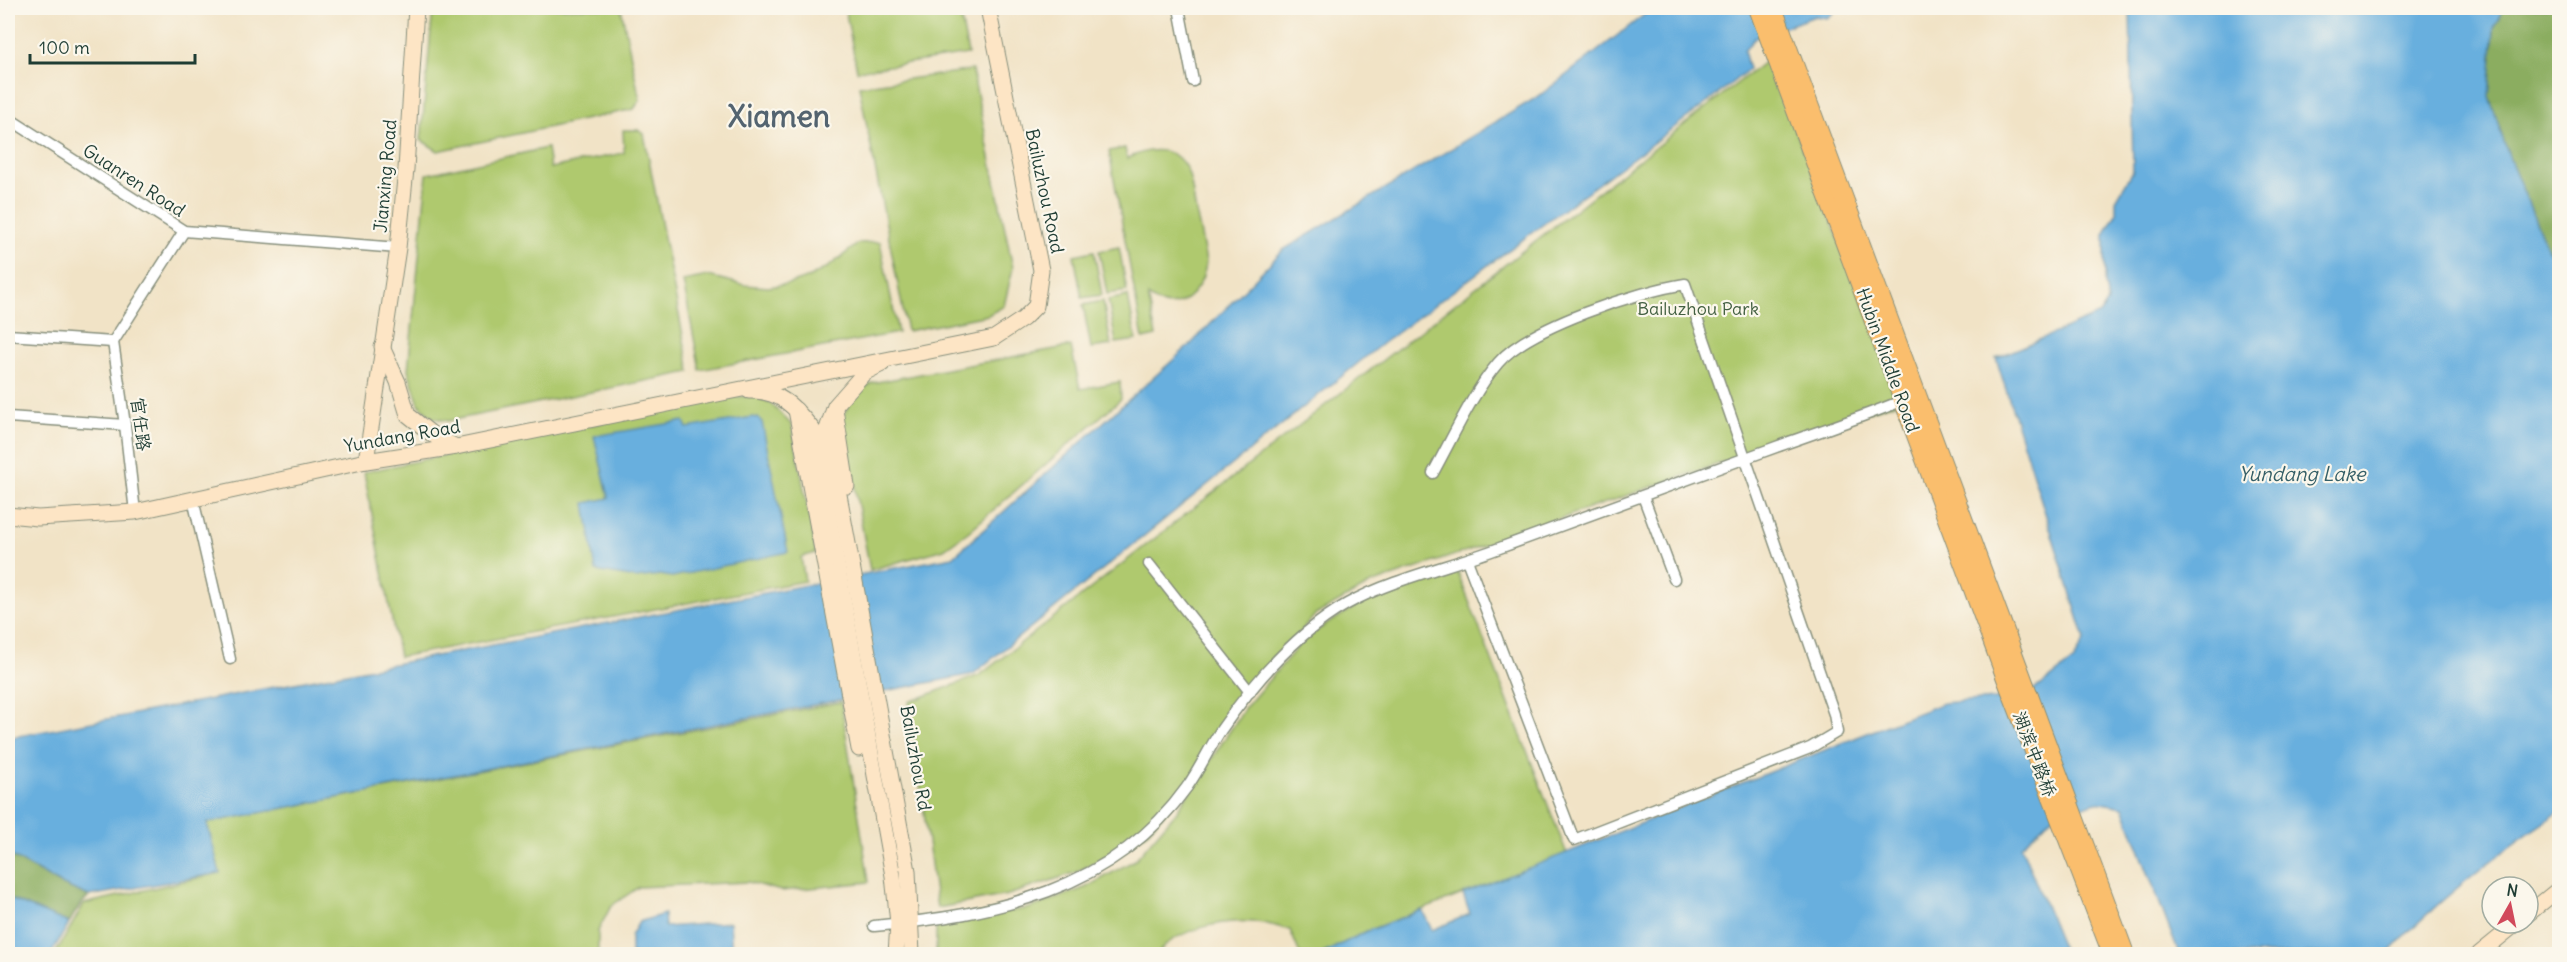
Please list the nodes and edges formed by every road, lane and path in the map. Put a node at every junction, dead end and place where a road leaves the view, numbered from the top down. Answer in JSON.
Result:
{"nodes":[{"id":1,"x":416,"y":8,"type":"edge"},
{"id":2,"x":988,"y":8,"type":"edge"},
{"id":3,"x":1179,"y":8,"type":"edge"},
{"id":4,"x":1758,"y":8,"type":"edge"},
{"id":5,"x":1773,"y":8,"type":"edge"},
{"id":6,"x":1776,"y":36,"type":"junction"},
{"id":7,"x":1193,"y":81,"type":"dead end"},
{"id":8,"x":8,"y":118,"type":"edge"},
{"id":9,"x":184,"y":231,"type":"junction"},
{"id":10,"x":398,"y":248,"type":"junction"},
{"id":11,"x":8,"y":335,"type":"edge"},
{"id":12,"x":112,"y":342,"type":"junction"},
{"id":13,"x":382,"y":347,"type":"junction"},
{"id":14,"x":898,"y":356,"type":"junction"},
{"id":15,"x":801,"y":375,"type":"joint"},
{"id":16,"x":719,"y":392,"type":"junction"},
{"id":17,"x":1910,"y":397,"type":"junction"},
{"id":18,"x":8,"y":417,"type":"edge"},
{"id":19,"x":125,"y":425,"type":"junction"},
{"id":20,"x":456,"y":447,"type":"junction"},
{"id":21,"x":1744,"y":459,"type":"junction"},
{"id":22,"x":366,"y":461,"type":"junction"},
{"id":23,"x":1433,"y":473,"type":"dead end"},
{"id":24,"x":1643,"y":495,"type":"junction"},
{"id":25,"x":193,"y":499,"type":"junction"},
{"id":26,"x":135,"y":512,"type":"junction"},
{"id":27,"x":8,"y":515,"type":"edge"},
{"id":28,"x":1467,"y":560,"type":"junction"},
{"id":29,"x":1149,"y":564,"type":"dead end"},
{"id":30,"x":844,"y":573,"type":"junction"},
{"id":31,"x":1674,"y":579,"type":"dead end"},
{"id":32,"x":230,"y":659,"type":"dead end"},
{"id":33,"x":2014,"y":678,"type":"joint"},
{"id":34,"x":1250,"y":692,"type":"junction"},
{"id":35,"x":2069,"y":824,"type":"junction"},
{"id":36,"x":2559,"y":888,"type":"edge"},
{"id":37,"x":2540,"y":904,"type":"edge"},
{"id":38,"x":906,"y":922,"type":"junction"},
{"id":39,"x":874,"y":926,"type":"dead end"},
{"id":40,"x":2502,"y":935,"type":"edge"},
{"id":41,"x":888,"y":954,"type":"edge"},
{"id":42,"x":896,"y":954,"type":"edge"},
{"id":43,"x":912,"y":954,"type":"edge"},
{"id":44,"x":922,"y":954,"type":"edge"},
{"id":45,"x":2112,"y":954,"type":"edge"},
{"id":46,"x":2125,"y":954,"type":"edge"},
{"id":47,"x":2479,"y":954,"type":"edge"}],
"edges":[{"from":1,"to":10,"type":"main road","name":"Jianxing Road"},
{"from":2,"to":14,"type":"main road","name":"Bailuzhou Road"},
{"from":3,"to":7,"type":"street"},
{"from":4,"to":6,"type":"main road"},
{"from":5,"to":6,"type":"main road"},
{"from":6,"to":17,"type":"main road","name":"Hubin Middle Road"},
{"from":8,"to":9,"type":"street","name":"Guanren Road"},
{"from":9,"to":10,"type":"street","name":"Guanren Road"},
{"from":9,"to":12,"type":"street"},
{"from":10,"to":13,"type":"main road","name":"Jianxing Road"},
{"from":11,"to":12,"type":"street"},
{"from":12,"to":19,"type":"street","name":"官任路"},
{"from":13,"to":20,"type":"main road"},
{"from":13,"to":22,"type":"main road","name":"Jianxing Road"},
{"from":14,"to":15,"type":"main road","name":"Bailuzhou Road"},
{"from":14,"to":30,"type":"main road","name":"Bailuzhou Road"},
{"from":15,"to":16,"type":"main road","name":"Yundang Road"},
{"from":16,"to":20,"type":"main road","name":"Yundang Road"},
{"from":16,"to":30,"type":"main road"},
{"from":17,"to":21,"type":"street"},
{"from":17,"to":33,"type":"main road","name":"Hubin Middle Road"},
{"from":18,"to":19,"type":"street"},
{"from":19,"to":26,"type":"street","name":"官任路"},
{"from":20,"to":22,"type":"main road","name":"Yundang Road"},
{"from":21,"to":23,"type":"street"},
{"from":21,"to":24,"type":"street"},
{"from":21,"to":28,"type":"street"},
{"from":22,"to":25,"type":"main road","name":"Yundang Road"},
{"from":24,"to":28,"type":"street"},
{"from":24,"to":31,"type":"street"},
{"from":25,"to":26,"type":"main road","name":"Yundang Road"},
{"from":25,"to":32,"type":"street"},
{"from":26,"to":27,"type":"main road","name":"Yundang Road"},
{"from":28,"to":34,"type":"street"},
{"from":29,"to":34,"type":"street"},
{"from":30,"to":38,"type":"main road","name":"Bailuzhou Rd"},
{"from":30,"to":38,"type":"main road","name":"Bailuzhou Rd"},
{"from":33,"to":35,"type":"main road","name":"湖滨中路桥"},
{"from":34,"to":38,"type":"street"},
{"from":35,"to":45,"type":"main road"},
{"from":35,"to":46,"type":"main road"},
{"from":36,"to":37,"type":"main road"},
{"from":38,"to":39,"type":"street"},
{"from":38,"to":41,"type":"main road","name":"Bailuzhou Rd"},
{"from":38,"to":42,"type":"main road","name":"Bailuzhou Rd"},
{"from":38,"to":43,"type":"main road","name":"Bailuzhou Rd"},
{"from":38,"to":44,"type":"main road","name":"Bailuzhou Rd"},
{"from":40,"to":47,"type":"main road"}]}
